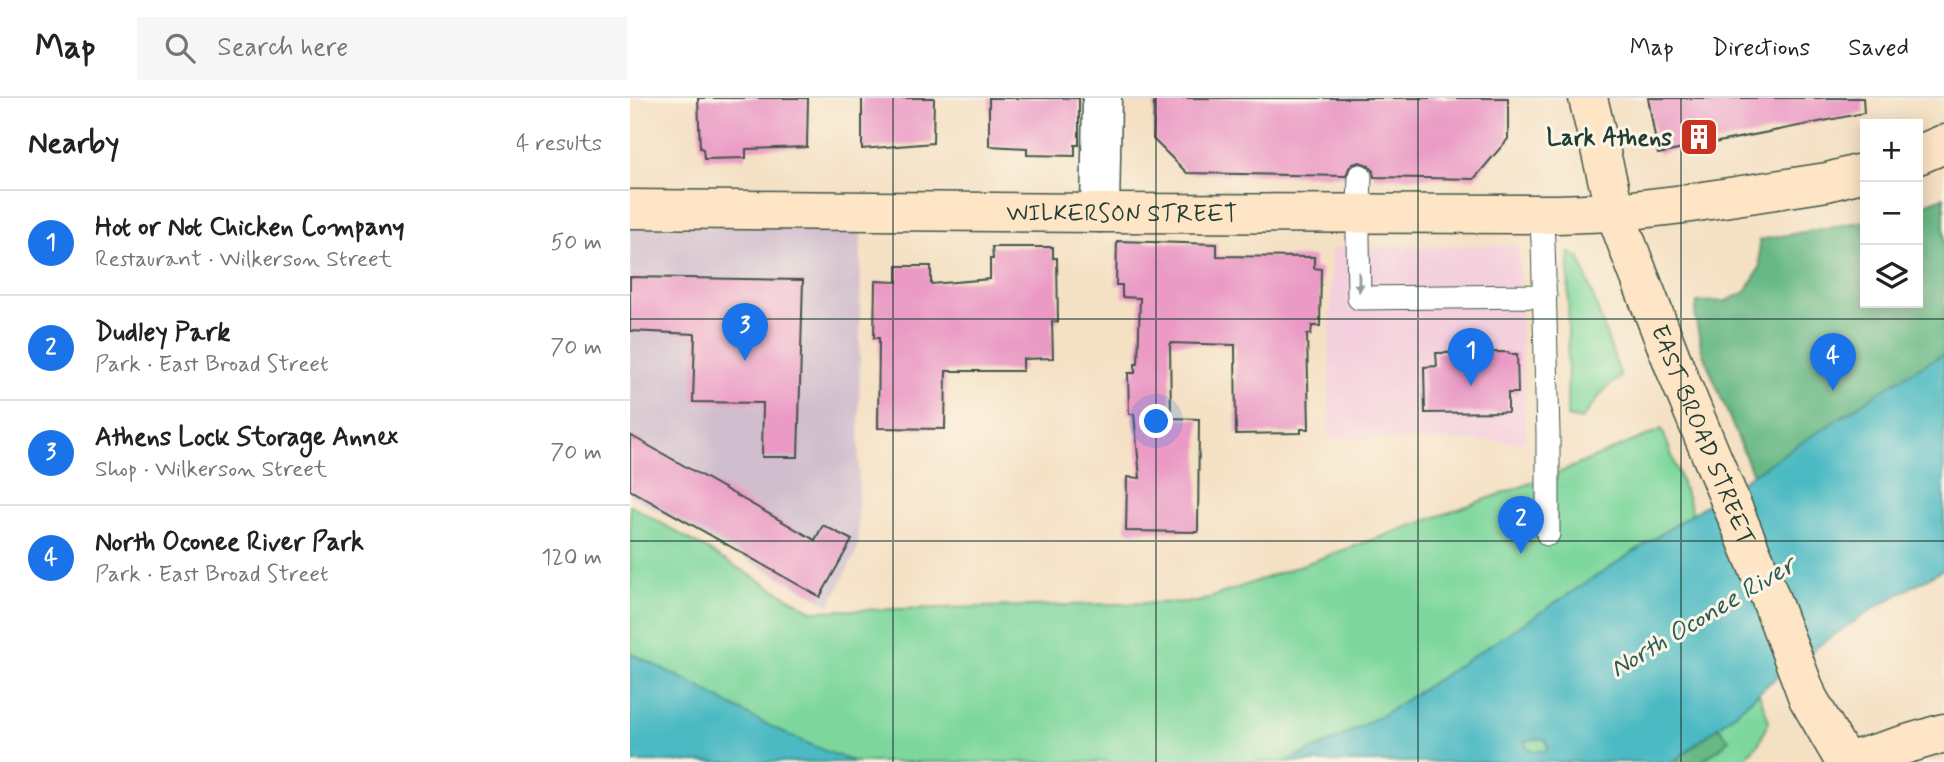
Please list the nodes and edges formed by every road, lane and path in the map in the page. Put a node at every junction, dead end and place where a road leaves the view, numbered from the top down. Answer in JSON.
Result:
{"nodes":[{"id":1,"x":1102,"y":98,"type":"edge"},
{"id":2,"x":1588,"y":98,"type":"edge"},
{"id":3,"x":1944,"y":144,"type":"edge"},
{"id":4,"x":1923,"y":153,"type":"edge"},
{"id":5,"x":1860,"y":173,"type":"edge"},
{"id":6,"x":1360,"y":177,"type":"dead end"},
{"id":7,"x":630,"y":209,"type":"edge"},
{"id":8,"x":1615,"y":212,"type":"junction"},
{"id":9,"x":1100,"y":213,"type":"junction"},
{"id":10,"x":1359,"y":214,"type":"junction"},
{"id":11,"x":1541,"y":215,"type":"junction"},
{"id":12,"x":1545,"y":296,"type":"junction"},
{"id":13,"x":1548,"y":534,"type":"dead end"},
{"id":14,"x":1944,"y":733,"type":"edge"},
{"id":15,"x":1846,"y":762,"type":"edge"}],
"edges":[{"from":1,"to":9,"type":"street"},
{"from":2,"to":8,"type":"street","name":"EAST BROAD STREET"},
{"from":3,"to":4,"type":"street"},
{"from":5,"to":8,"type":"street","name":"WILKERSON STREET"},
{"from":6,"to":10,"type":"lane"},
{"from":7,"to":9,"type":"street","name":"WILKERSON STREET"},
{"from":8,"to":11,"type":"street","name":"WILKERSON STREET"},
{"from":8,"to":15,"type":"street","name":"EAST BROAD STREET"},
{"from":9,"to":10,"type":"street","name":"WILKERSON STREET"},
{"from":10,"to":11,"type":"street","name":"WILKERSON STREET"},
{"from":10,"to":12,"type":"lane","one_way":true},
{"from":11,"to":12,"type":"lane"},
{"from":12,"to":13,"type":"lane"},
{"from":14,"to":15,"type":"street"}]}
